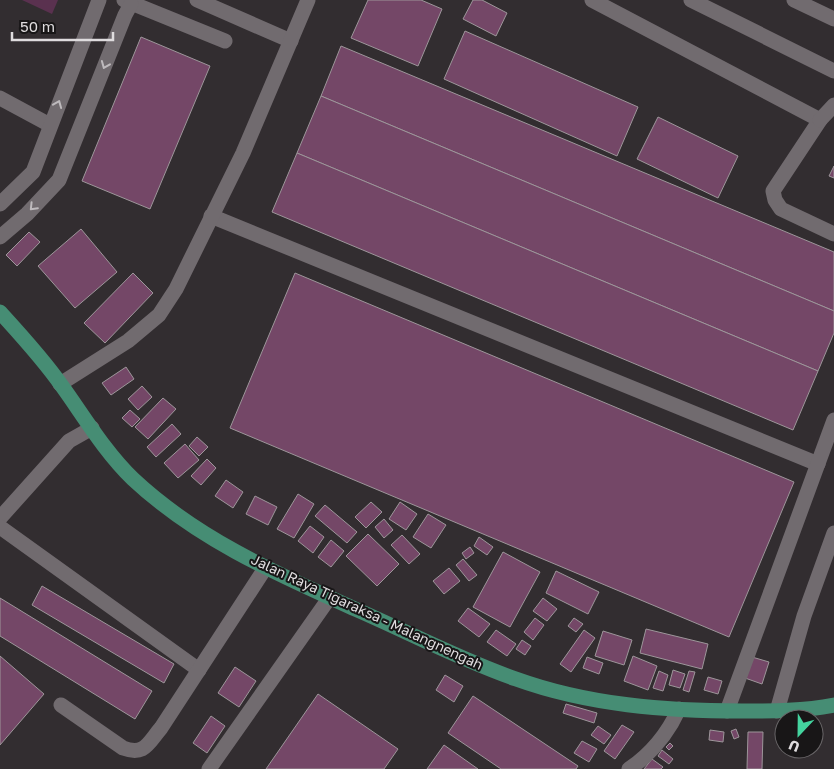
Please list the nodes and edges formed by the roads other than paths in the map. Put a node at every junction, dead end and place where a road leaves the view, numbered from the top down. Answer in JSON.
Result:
{"nodes":[{"id":1,"x":99,"y":0,"type":"edge"},
{"id":2,"x":197,"y":0,"type":"edge"},
{"id":3,"x":308,"y":0,"type":"edge"},
{"id":4,"x":592,"y":0,"type":"edge"},
{"id":5,"x":691,"y":0,"type":"edge"},
{"id":6,"x":794,"y":0,"type":"edge"},
{"id":7,"x":128,"y":2,"type":"edge"},
{"id":8,"x":834,"y":20,"type":"edge"},
{"id":9,"x":225,"y":41,"type":"dead end"},
{"id":10,"x":290,"y":41,"type":"junction"},
{"id":11,"x":834,"y":71,"type":"edge"},
{"id":12,"x":0,"y":98,"type":"edge"},
{"id":13,"x":834,"y":105,"type":"edge"},
{"id":14,"x":820,"y":120,"type":"junction"},
{"id":15,"x":50,"y":125,"type":"junction"},
{"id":16,"x":33,"y":172,"type":"junction"},
{"id":17,"x":59,"y":180,"type":"junction"},
{"id":18,"x":0,"y":204,"type":"edge"},
{"id":19,"x":211,"y":216,"type":"junction"},
{"id":20,"x":834,"y":234,"type":"edge"},
{"id":21,"x":0,"y":237,"type":"edge"},
{"id":22,"x":0,"y":312,"type":"edge"},
{"id":23,"x":60,"y":384,"type":"junction"},
{"id":24,"x":834,"y":420,"type":"edge"},
{"id":25,"x":92,"y":428,"type":"junction"},
{"id":26,"x":818,"y":464,"type":"junction"},
{"id":27,"x":0,"y":518,"type":"edge"},
{"id":28,"x":0,"y":527,"type":"edge"},
{"id":29,"x":834,"y":533,"type":"edge"},
{"id":30,"x":266,"y":568,"type":"junction"},
{"id":31,"x":330,"y":598,"type":"junction"},
{"id":32,"x":199,"y":670,"type":"junction"},
{"id":33,"x":61,"y":705,"type":"dead end"},
{"id":34,"x":834,"y":706,"type":"edge"},
{"id":35,"x":679,"y":709,"type":"junction"},
{"id":36,"x":778,"y":709,"type":"edge"},
{"id":37,"x":800,"y":709,"type":"edge"},
{"id":38,"x":727,"y":711,"type":"junction"},
{"id":39,"x":774,"y":711,"type":"edge"},
{"id":40,"x":209,"y":769,"type":"edge"},
{"id":41,"x":629,"y":769,"type":"edge"}],
"edges":[{"from":15,"to":1,"type":"street","one_way":true},
{"from":2,"to":10,"type":"street"},
{"from":3,"to":10,"type":"street"},
{"from":4,"to":14,"type":"street"},
{"from":5,"to":11,"type":"street"},
{"from":6,"to":8,"type":"street"},
{"from":7,"to":9,"type":"street"},
{"from":7,"to":17,"type":"street","one_way":true},
{"from":10,"to":19,"type":"street"},
{"from":12,"to":15,"type":"street"},
{"from":13,"to":14,"type":"street"},
{"from":14,"to":20,"type":"street"},
{"from":15,"to":16,"type":"street"},
{"from":16,"to":17,"type":"street"},
{"from":16,"to":18,"type":"street"},
{"from":17,"to":21,"type":"street","one_way":true},
{"from":19,"to":23,"type":"street"},
{"from":19,"to":26,"type":"street"},
{"from":22,"to":23,"type":"main road","name":"Jalan Raya Tigaraksa - Malangnengah"},
{"from":23,"to":25,"type":"main road","name":"Jalan Raya Tigaraksa - Malangnengah"},
{"from":24,"to":26,"type":"street"},
{"from":25,"to":27,"type":"street"},
{"from":25,"to":30,"type":"main road","name":"Jalan Raya Tigaraksa - Malangnengah"},
{"from":26,"to":38,"type":"street"},
{"from":28,"to":32,"type":"street"},
{"from":29,"to":36,"type":"street"},
{"from":30,"to":31,"type":"main road","name":"Jalan Raya Tigaraksa - Malangnengah"},
{"from":30,"to":32,"type":"street"},
{"from":31,"to":35,"type":"main road","name":"Jalan Raya Tigaraksa - Malangnengah"},
{"from":31,"to":40,"type":"street"},
{"from":32,"to":33,"type":"street"},
{"from":34,"to":37,"type":"main road","name":"Jalan Raya Tigaraksa - Malangnengah"},
{"from":35,"to":38,"type":"main road","name":"Jalan Raya Tigaraksa - Malangnengah"},
{"from":35,"to":41,"type":"street"},
{"from":38,"to":39,"type":"main road","name":"Jalan Raya Tigaraksa - Malangnengah"}]}
